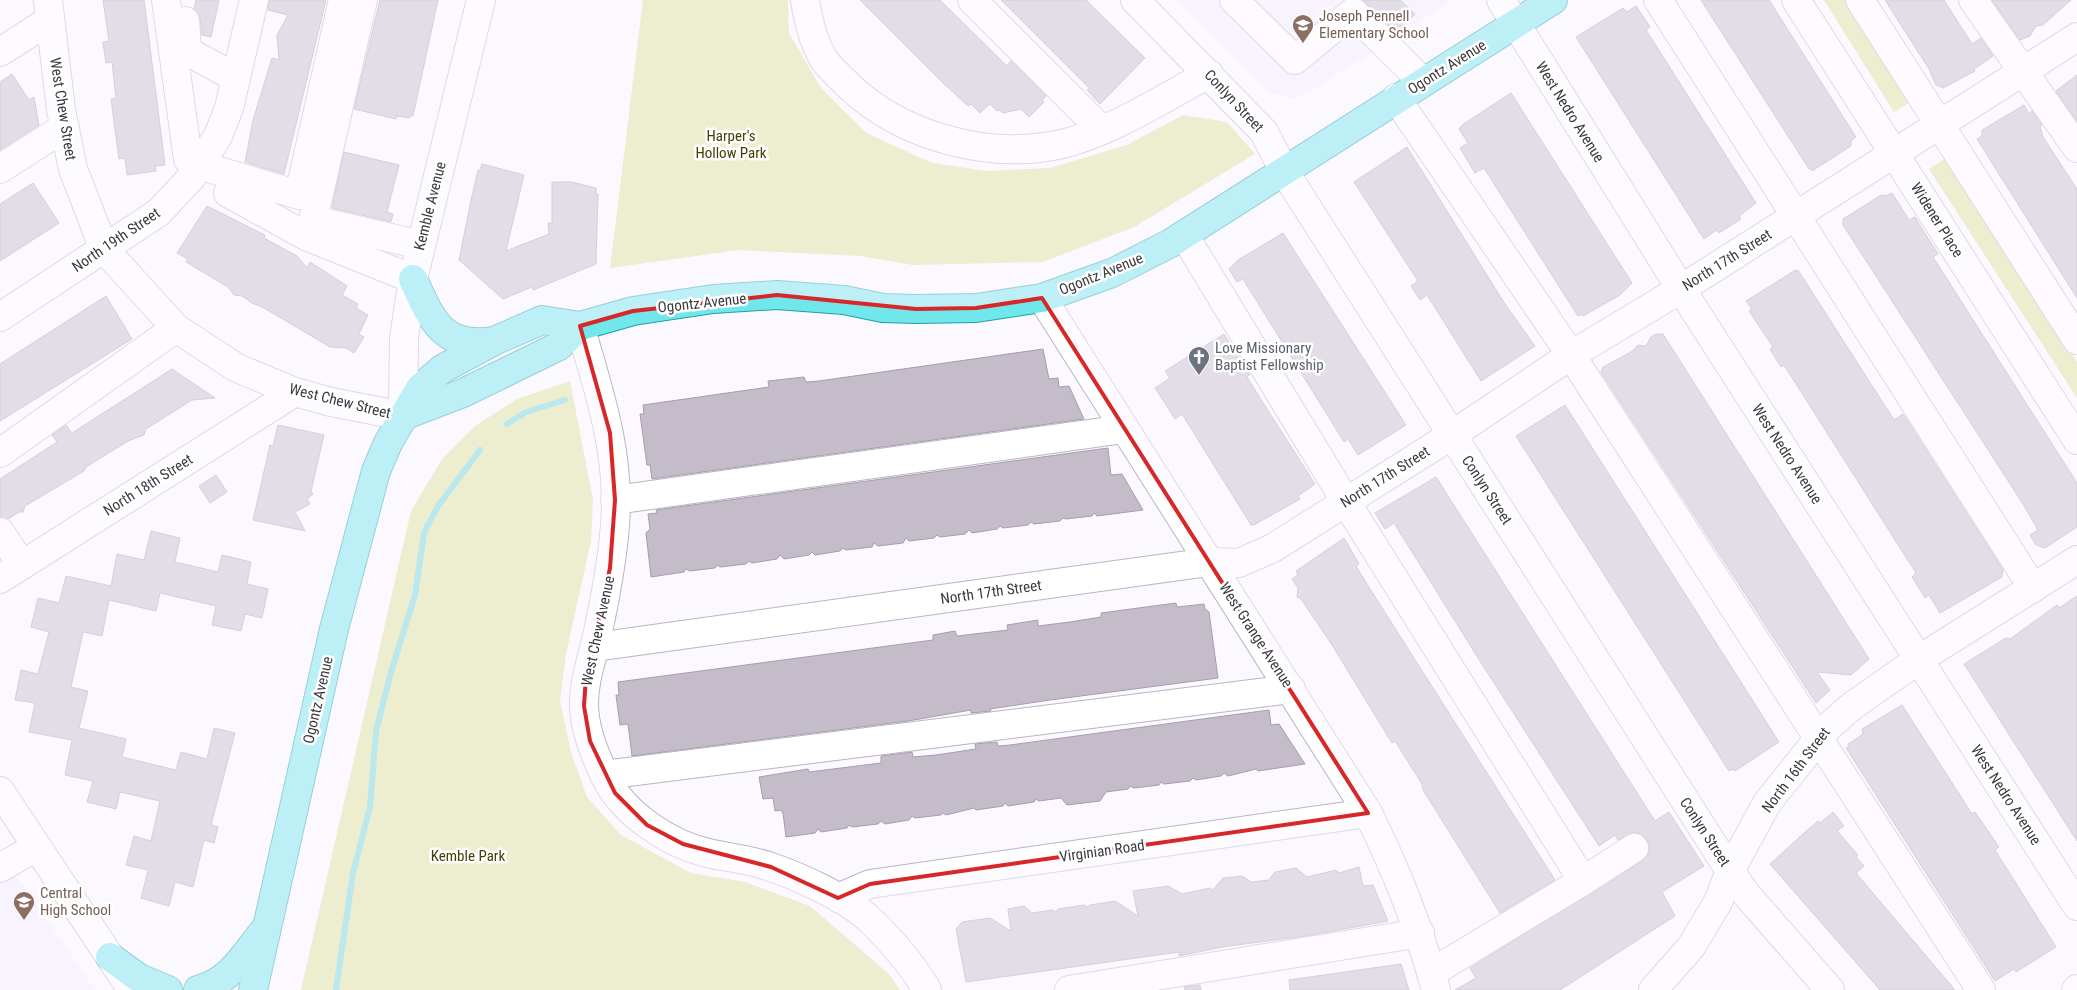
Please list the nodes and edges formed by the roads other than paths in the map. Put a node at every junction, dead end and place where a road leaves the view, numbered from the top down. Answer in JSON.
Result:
{"nodes":[{"id":1,"x":166,"y":0,"type":"edge"},
{"id":2,"x":184,"y":0,"type":"edge"},
{"id":3,"x":254,"y":0,"type":"edge"},
{"id":4,"x":343,"y":0,"type":"edge"},
{"id":5,"x":363,"y":0,"type":"edge"},
{"id":6,"x":481,"y":0,"type":"edge"},
{"id":7,"x":804,"y":0,"type":"edge"},
{"id":8,"x":972,"y":0,"type":"edge"},
{"id":9,"x":1135,"y":0,"type":"edge"},
{"id":10,"x":1234,"y":0,"type":"edge"},
{"id":11,"x":1501,"y":0,"type":"edge"},
{"id":12,"x":1553,"y":0,"type":"edge"},
{"id":13,"x":1658,"y":0,"type":"edge"},
{"id":14,"x":1796,"y":0,"type":"edge"},
{"id":15,"x":1860,"y":0,"type":"edge"},
{"id":16,"x":1973,"y":0,"type":"edge"},
{"id":17,"x":49,"y":10,"type":"edge"},
{"id":18,"x":1515,"y":24,"type":"junction"},
{"id":19,"x":2077,"y":37,"type":"edge"},
{"id":20,"x":0,"y":52,"type":"edge"},
{"id":21,"x":2024,"y":72,"type":"junction"},
{"id":22,"x":1209,"y":74,"type":"junction"},
{"id":23,"x":236,"y":78,"type":"junction"},
{"id":24,"x":1423,"y":82,"type":"junction"},
{"id":25,"x":1396,"y":98,"type":"junction"},
{"id":26,"x":1940,"y":125,"type":"junction"},
{"id":27,"x":64,"y":127,"type":"junction"},
{"id":28,"x":1102,"y":130,"type":"junction"},
{"id":29,"x":2077,"y":148,"type":"edge"},
{"id":30,"x":1895,"y":153,"type":"junction"},
{"id":31,"x":199,"y":165,"type":"junction"},
{"id":32,"x":0,"y":169,"type":"edge"},
{"id":33,"x":1284,"y":171,"type":"junction"},
{"id":34,"x":228,"y":193,"type":"dead end"},
{"id":35,"x":1796,"y":217,"type":"junction"},
{"id":36,"x":1184,"y":235,"type":"junction"},
{"id":37,"x":421,"y":245,"type":"junction"},
{"id":38,"x":104,"y":249,"type":"junction"},
{"id":39,"x":413,"y":279,"type":"junction"},
{"id":40,"x":1681,"y":289,"type":"junction"},
{"id":41,"x":1042,"y":298,"type":"junction"},
{"id":42,"x":0,"y":317,"type":"edge"},
{"id":43,"x":580,"y":326,"type":"junction"},
{"id":44,"x":176,"y":328,"type":"junction"},
{"id":45,"x":2077,"y":340,"type":"edge"},
{"id":46,"x":494,"y":341,"type":"junction"},
{"id":47,"x":1571,"y":355,"type":"junction"},
{"id":48,"x":295,"y":392,"type":"junction"},
{"id":49,"x":403,"y":416,"type":"junction"},
{"id":50,"x":1124,"y":429,"type":"junction"},
{"id":51,"x":1452,"y":435,"type":"junction"},
{"id":52,"x":2077,"y":440,"type":"edge"},
{"id":53,"x":0,"y":454,"type":"edge"},
{"id":54,"x":615,"y":500,"type":"junction"},
{"id":55,"x":1346,"y":502,"type":"junction"},
{"id":56,"x":0,"y":532,"type":"edge"},
{"id":57,"x":2077,"y":560,"type":"edge"},
{"id":58,"x":1209,"y":562,"type":"junction"},
{"id":59,"x":11,"y":572,"type":"edge"},
{"id":60,"x":2033,"y":588,"type":"junction"},
{"id":61,"x":595,"y":647,"type":"junction"},
{"id":62,"x":1918,"y":660,"type":"junction"},
{"id":63,"x":1291,"y":688,"type":"junction"},
{"id":64,"x":1818,"y":738,"type":"junction"},
{"id":65,"x":604,"y":775,"type":"junction"},
{"id":66,"x":0,"y":791,"type":"edge"},
{"id":67,"x":1368,"y":814,"type":"junction"},
{"id":68,"x":36,"y":848,"type":"junction"},
{"id":69,"x":1634,"y":848,"type":"dead end"},
{"id":70,"x":0,"y":868,"type":"edge"},
{"id":71,"x":1730,"y":871,"type":"junction"},
{"id":72,"x":1583,"y":881,"type":"junction"},
{"id":73,"x":838,"y":898,"type":"junction"},
{"id":74,"x":2077,"y":906,"type":"edge"},
{"id":75,"x":266,"y":928,"type":"junction"},
{"id":76,"x":1420,"y":933,"type":"junction"},
{"id":77,"x":110,"y":957,"type":"junction"},
{"id":78,"x":1434,"y":982,"type":"edge"},
{"id":79,"x":132,"y":990,"type":"edge"},
{"id":80,"x":168,"y":990,"type":"edge"},
{"id":81,"x":198,"y":990,"type":"edge"},
{"id":82,"x":252,"y":990,"type":"edge"},
{"id":83,"x":928,"y":990,"type":"edge"},
{"id":84,"x":1069,"y":990,"type":"edge"},
{"id":85,"x":1653,"y":990,"type":"edge"},
{"id":86,"x":1830,"y":990,"type":"edge"},
{"id":87,"x":1981,"y":990,"type":"edge"}],
"edges":[{"from":1,"to":31,"type":"street"},
{"from":2,"to":23,"type":"street"},
{"from":3,"to":23,"type":"street","name":"North 19th Street"},
{"from":4,"to":31,"type":"street"},
{"from":5,"to":37,"type":"street"},
{"from":6,"to":37,"type":"street","name":"Kemble Avenue"},
{"from":7,"to":28,"type":"street"},
{"from":8,"to":28,"type":"street"},
{"from":9,"to":22,"type":"street","name":"Conlyn Street"},
{"from":10,"to":24,"type":"street"},
{"from":11,"to":18,"type":"street","name":"West Nedro Avenue"},
{"from":12,"to":18,"type":"main road","name":"Ogontz Avenue"},
{"from":13,"to":35,"type":"street"},
{"from":14,"to":30,"type":"street","name":"Widener Place"},
{"from":15,"to":26,"type":"street"},
{"from":16,"to":21,"type":"street"},
{"from":17,"to":20,"type":"street"},
{"from":17,"to":27,"type":"street","name":"West Chew Street"},
{"from":18,"to":24,"type":"main road","name":"Ogontz Avenue"},
{"from":18,"to":40,"type":"street","name":"West Nedro Avenue"},
{"from":19,"to":21,"type":"street","name":"North 17th Street"},
{"from":21,"to":26,"type":"street","name":"North 17th Street"},
{"from":21,"to":29,"type":"street"},
{"from":22,"to":28,"type":"street"},
{"from":22,"to":33,"type":"street","name":"Conlyn Street"},
{"from":23,"to":31,"type":"street","name":"North 19th Street"},
{"from":24,"to":25,"type":"main road","name":"Ogontz Avenue"},
{"from":25,"to":33,"type":"main road","name":"Ogontz Avenue"},
{"from":25,"to":47,"type":"street"},
{"from":26,"to":30,"type":"street","name":"North 17th Street"},
{"from":26,"to":45,"type":"street"},
{"from":27,"to":32,"type":"street"},
{"from":27,"to":38,"type":"street","name":"West Chew Street"},
{"from":30,"to":35,"type":"street","name":"North 17th Street"},
{"from":30,"to":52,"type":"street","name":"Widener Place"},
{"from":31,"to":38,"type":"street","name":"North 19th Street"},
{"from":33,"to":36,"type":"main road","name":"Ogontz Avenue"},
{"from":33,"to":51,"type":"street","name":"Conlyn Street"},
{"from":34,"to":39,"type":"street"},
{"from":35,"to":40,"type":"street","name":"North 17th Street"},
{"from":35,"to":60,"type":"street"},
{"from":36,"to":41,"type":"main road","name":"Ogontz Avenue"},
{"from":36,"to":55,"type":"street"},
{"from":37,"to":39,"type":"street","name":"Kemble Avenue"},
{"from":38,"to":42,"type":"street","name":"North 19th Street"},
{"from":38,"to":44,"type":"street","name":"West Chew Street"},
{"from":39,"to":46,"type":"main road"},
{"from":39,"to":49,"type":"street","name":"Kemble Avenue"},
{"from":40,"to":47,"type":"street","name":"North 17th Street"},
{"from":40,"to":62,"type":"street","name":"West Nedro Avenue"},
{"from":41,"to":43,"type":"main road","name":"Ogontz Avenue"},
{"from":41,"to":50,"type":"street","name":"West Grange Avenue"},
{"from":43,"to":46,"type":"main road","name":"Ogontz Avenue"},
{"from":43,"to":49,"type":"main road","name":"Ogontz Avenue"},
{"from":43,"to":54,"type":"street","name":"West Chew Avenue"},
{"from":44,"to":48,"type":"street","name":"West Chew Street"},
{"from":44,"to":53,"type":"street"},
{"from":46,"to":49,"type":"main road","name":"Ogontz Avenue"},
{"from":47,"to":51,"type":"street","name":"North 17th Street"},
{"from":47,"to":64,"type":"street"},
{"from":48,"to":49,"type":"street","name":"West Chew Street"},
{"from":48,"to":59,"type":"street","name":"North 18th Street"},
{"from":49,"to":75,"type":"main road","name":"Ogontz Avenue"},
{"from":50,"to":54,"type":"street"},
{"from":50,"to":58,"type":"street","name":"West Grange Avenue"},
{"from":51,"to":55,"type":"street","name":"North 17th Street"},
{"from":51,"to":71,"type":"street","name":"Conlyn Street"},
{"from":54,"to":61,"type":"street","name":"West Chew Avenue"},
{"from":55,"to":58,"type":"street","name":"North 17th Street"},
{"from":55,"to":72,"type":"street"},
{"from":56,"to":59,"type":"street"},
{"from":57,"to":60,"type":"street","name":"North 16th Street"},
{"from":58,"to":61,"type":"street","name":"North 17th Street"},
{"from":58,"to":63,"type":"street","name":"West Grange Avenue"},
{"from":60,"to":62,"type":"street","name":"North 16th Street"},
{"from":61,"to":65,"type":"street","name":"West Chew Avenue"},
{"from":62,"to":64,"type":"street","name":"North 16th Street"},
{"from":62,"to":74,"type":"street","name":"West Nedro Avenue"},
{"from":63,"to":65,"type":"street"},
{"from":63,"to":67,"type":"street","name":"West Grange Avenue"},
{"from":64,"to":71,"type":"street","name":"North 16th Street"},
{"from":64,"to":87,"type":"street"},
{"from":65,"to":73,"type":"street","name":"West Chew Avenue"},
{"from":66,"to":68,"type":"street"},
{"from":67,"to":73,"type":"street","name":"Virginian Road"},
{"from":67,"to":76,"type":"street","name":"West Grange Avenue"},
{"from":68,"to":70,"type":"street"},
{"from":68,"to":77,"type":"street"},
{"from":69,"to":72,"type":"street"},
{"from":71,"to":85,"type":"street","name":"North 16th Street"},
{"from":71,"to":86,"type":"street","name":"Conlyn Street"},
{"from":72,"to":78,"type":"street"},
{"from":73,"to":83,"type":"street","name":"West Chew Avenue"},
{"from":75,"to":81,"type":"main road"},
{"from":75,"to":82,"type":"main road","name":"Ogontz Avenue"},
{"from":76,"to":78,"type":"street","name":"West Grange Avenue"},
{"from":76,"to":84,"type":"street"},
{"from":77,"to":79,"type":"street"},
{"from":77,"to":80,"type":"main road"}]}
